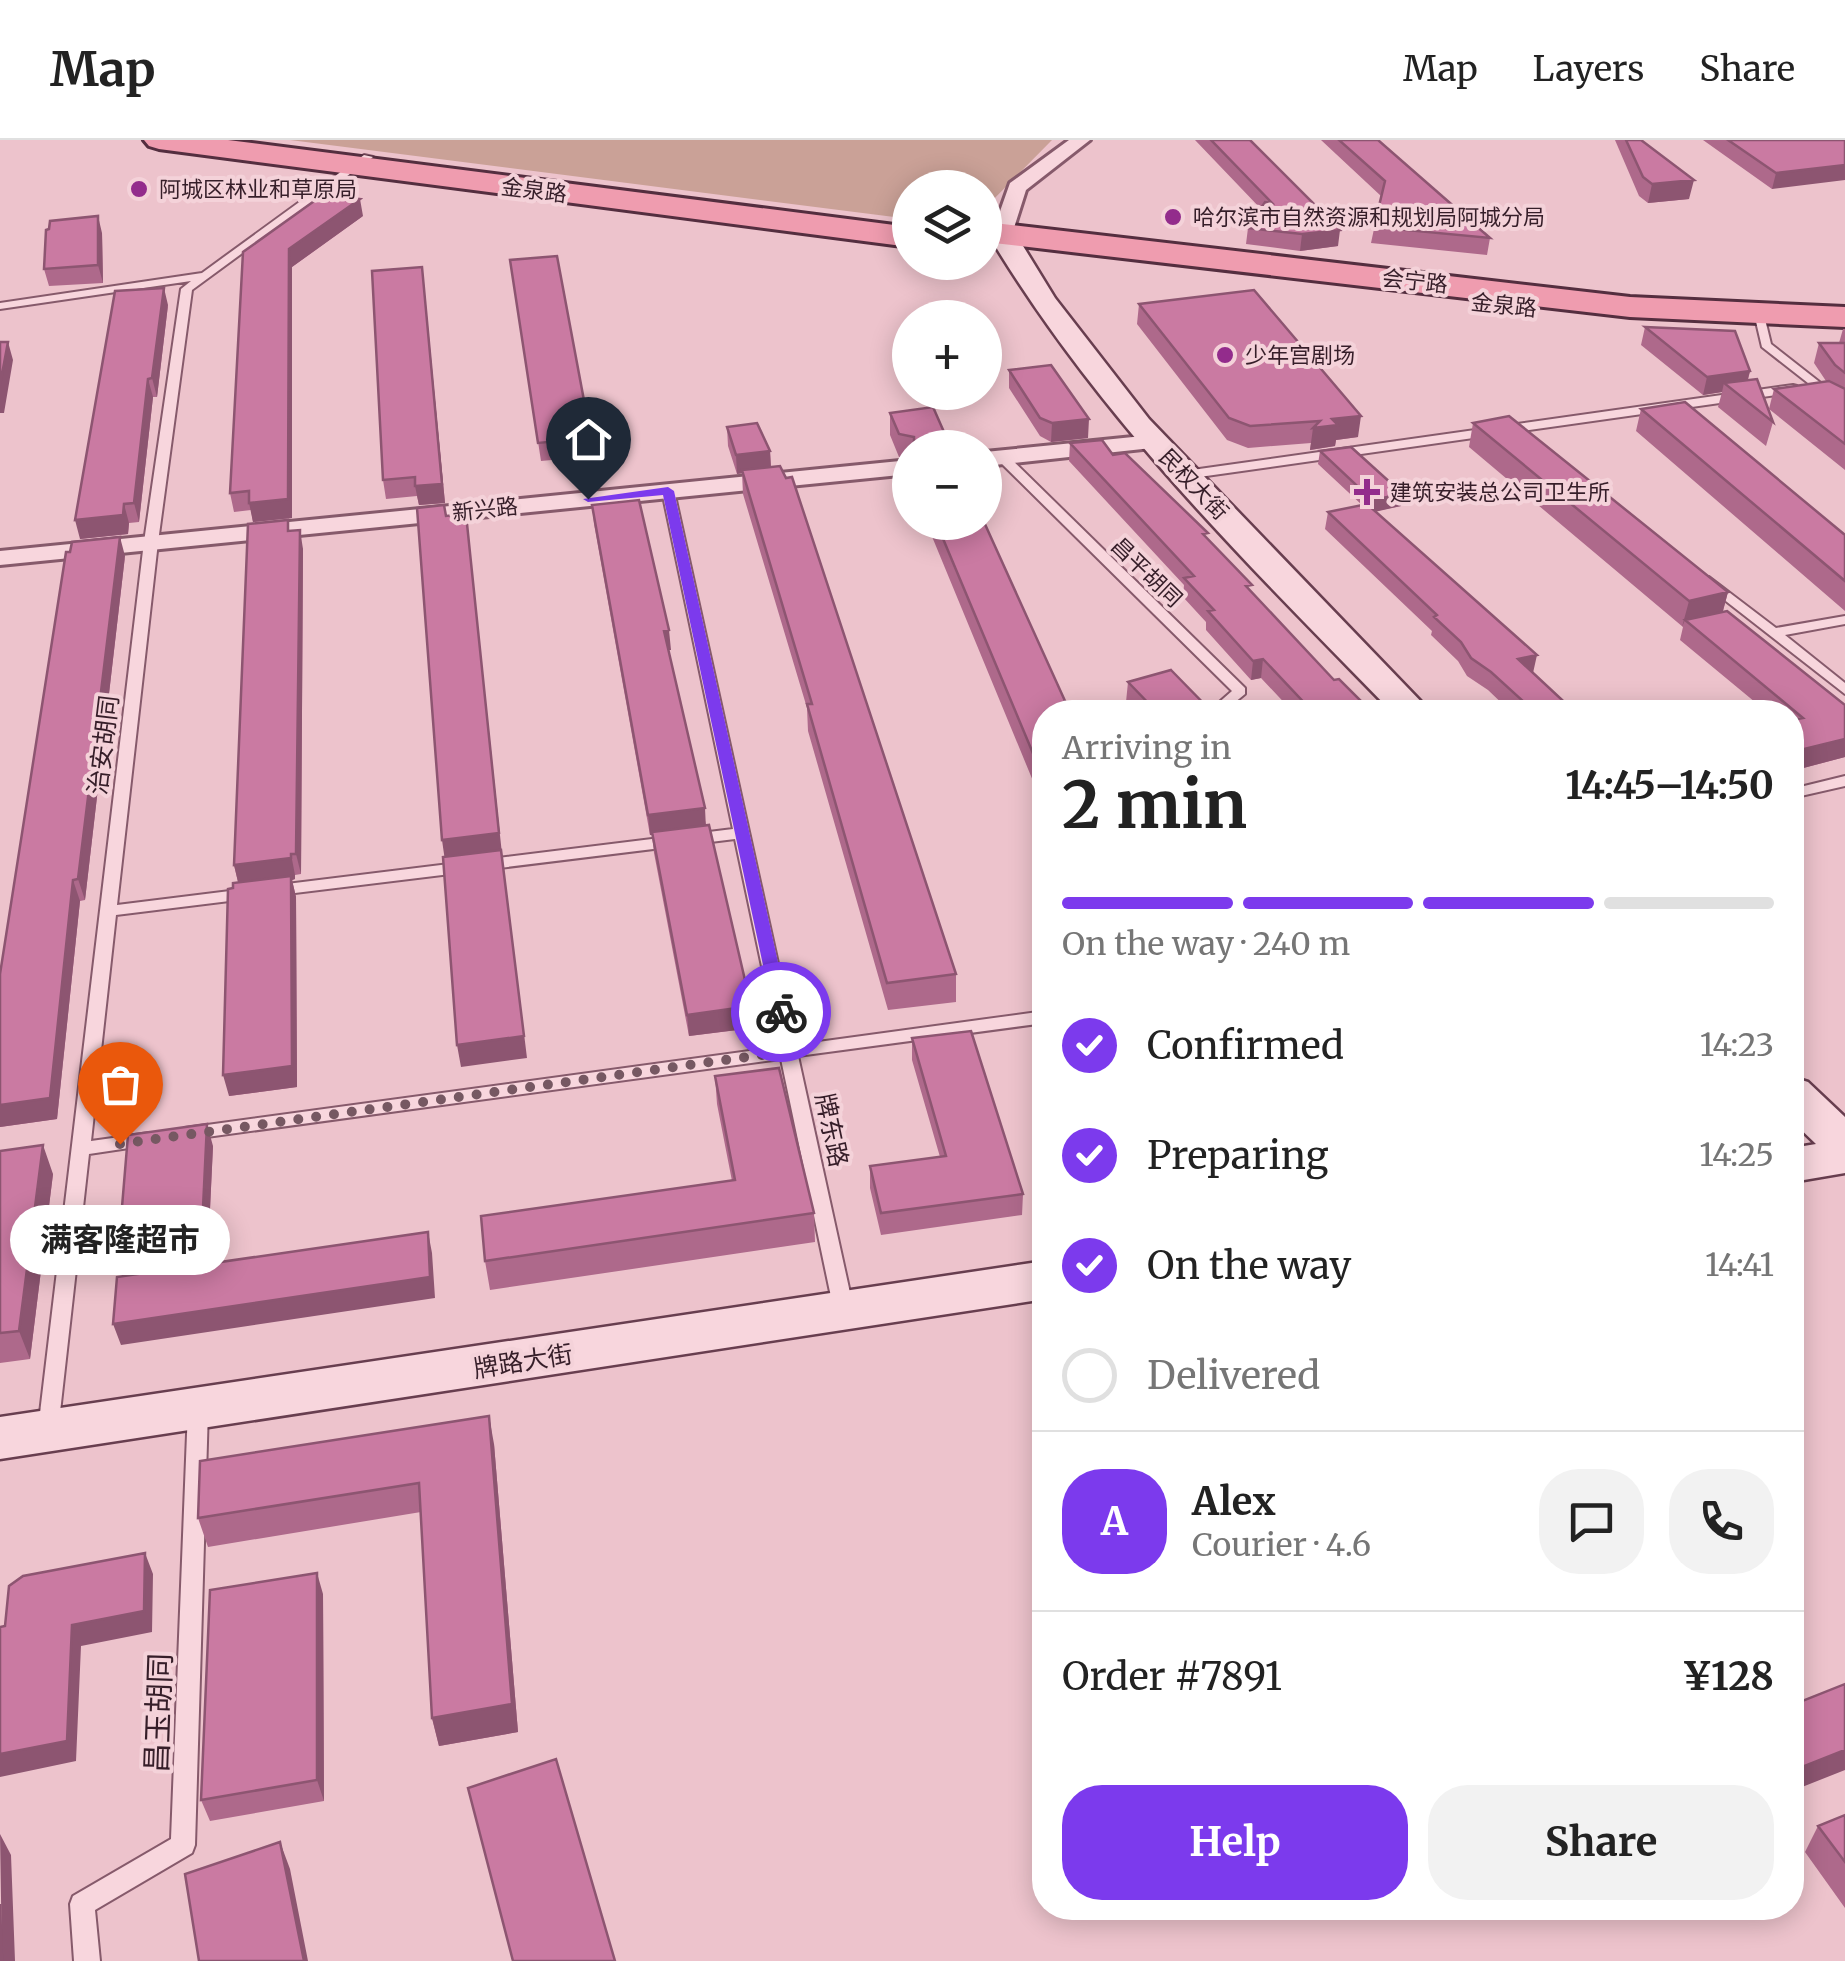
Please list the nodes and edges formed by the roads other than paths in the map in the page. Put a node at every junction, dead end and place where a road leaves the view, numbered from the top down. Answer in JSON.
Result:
{"nodes":[{"id":1,"x":159,"y":140,"type":"edge"},
{"id":2,"x":228,"y":140,"type":"edge"},
{"id":3,"x":1081,"y":140,"type":"edge"},
{"id":4,"x":361,"y":162,"type":"junction"},
{"id":5,"x":892,"y":221,"type":"edge"},
{"id":6,"x":1002,"y":225,"type":"edge"},
{"id":7,"x":892,"y":236,"type":"edge"},
{"id":8,"x":1002,"y":242,"type":"edge"},
{"id":9,"x":1002,"y":248,"type":"edge"},
{"id":10,"x":206,"y":276,"type":"junction"},
{"id":11,"x":0,"y":306,"type":"edge"},
{"id":12,"x":1845,"y":317,"type":"edge"},
{"id":13,"x":1760,"y":321,"type":"junction"},
{"id":14,"x":1845,"y":330,"type":"edge"},
{"id":15,"x":1817,"y":386,"type":"junction"},
{"id":16,"x":1845,"y":408,"type":"edge"},
{"id":17,"x":1517,"y":428,"type":"junction"},
{"id":18,"x":1532,"y":440,"type":"edge"},
{"id":19,"x":1153,"y":442,"type":"junction"},
{"id":20,"x":1002,"y":457,"type":"edge"},
{"id":21,"x":1002,"y":466,"type":"edge"},
{"id":22,"x":892,"y":468,"type":"edge"},
{"id":23,"x":1184,"y":475,"type":"junction"},
{"id":24,"x":668,"y":491,"type":"junction"},
{"id":25,"x":151,"y":542,"type":"junction"},
{"id":26,"x":0,"y":558,"type":"edge"},
{"id":27,"x":1698,"y":572,"type":"edge"},
{"id":28,"x":1845,"y":620,"type":"edge"},
{"id":29,"x":1773,"y":632,"type":"junction"},
{"id":30,"x":1845,"y":690,"type":"edge"},
{"id":31,"x":1229,"y":700,"type":"edge"},
{"id":32,"x":1401,"y":700,"type":"edge"},
{"id":33,"x":1845,"y":781,"type":"edge"},
{"id":34,"x":1804,"y":791,"type":"edge"},
{"id":35,"x":742,"y":834,"type":"junction"},
{"id":36,"x":108,"y":911,"type":"junction"},
{"id":37,"x":1032,"y":1019,"type":"edge"},
{"id":38,"x":790,"y":1051,"type":"junction"},
{"id":39,"x":1804,"y":1105,"type":"edge"},
{"id":40,"x":1845,"y":1145,"type":"edge"},
{"id":41,"x":80,"y":1149,"type":"junction"},
{"id":42,"x":1845,"y":1156,"type":"edge"},
{"id":43,"x":1804,"y":1163,"type":"edge"},
{"id":44,"x":1032,"y":1282,"type":"edge"},
{"id":45,"x":844,"y":1312,"type":"junction"},
{"id":46,"x":198,"y":1409,"type":"junction"},
{"id":47,"x":24,"y":1434,"type":"edge"},
{"id":48,"x":87,"y":1961,"type":"edge"}],
"edges":[{"from":1,"to":4,"type":"main road","name":"金泉路"},
{"from":2,"to":4,"type":"main road"},
{"from":3,"to":6,"type":"street"},
{"from":4,"to":5,"type":"main road"},
{"from":4,"to":7,"type":"main road","name":"金泉路"},
{"from":4,"to":10,"type":"lane","name":"治安胡同"},
{"from":8,"to":13,"type":"main road","name":"金泉路"},
{"from":9,"to":19,"type":"street","name":"民权大街"},
{"from":10,"to":11,"type":"lane"},
{"from":10,"to":25,"type":"lane","name":"治安胡同"},
{"from":12,"to":13,"type":"main road"},
{"from":13,"to":14,"type":"main road","name":"金泉路"},
{"from":13,"to":15,"type":"lane"},
{"from":15,"to":16,"type":"lane"},
{"from":15,"to":17,"type":"lane"},
{"from":17,"to":18,"type":"lane"},
{"from":17,"to":23,"type":"lane"},
{"from":19,"to":20,"type":"street"},
{"from":19,"to":23,"type":"street","name":"民权大街"},
{"from":21,"to":31,"type":"lane","name":"昌平胡同"},
{"from":22,"to":24,"type":"street","name":"新兴路"},
{"from":23,"to":32,"type":"street","name":"民权大街"},
{"from":24,"to":25,"type":"street","name":"新兴路"},
{"from":24,"to":35,"type":"lane","name":"牌东路"},
{"from":25,"to":26,"type":"street","name":"新兴路"},
{"from":25,"to":36,"type":"lane","name":"治安胡同"},
{"from":27,"to":29,"type":"lane"},
{"from":28,"to":29,"type":"lane"},
{"from":29,"to":30,"type":"lane"},
{"from":33,"to":34,"type":"lane"},
{"from":35,"to":36,"type":"lane"},
{"from":35,"to":38,"type":"lane","name":"牌东路"},
{"from":36,"to":41,"type":"lane","name":"治安胡同"},
{"from":37,"to":38,"type":"lane"},
{"from":38,"to":41,"type":"lane"},
{"from":38,"to":45,"type":"lane","name":"牌东路"},
{"from":39,"to":40,"type":"street"},
{"from":41,"to":47,"type":"lane","name":"治安胡同"},
{"from":42,"to":43,"type":"street"},
{"from":44,"to":45,"type":"street","name":"牌路大街"},
{"from":45,"to":46,"type":"street","name":"牌路大街"},
{"from":46,"to":47,"type":"street","name":"牌路大街"},
{"from":46,"to":48,"type":"lane","name":"昌玉胡同"}]}
